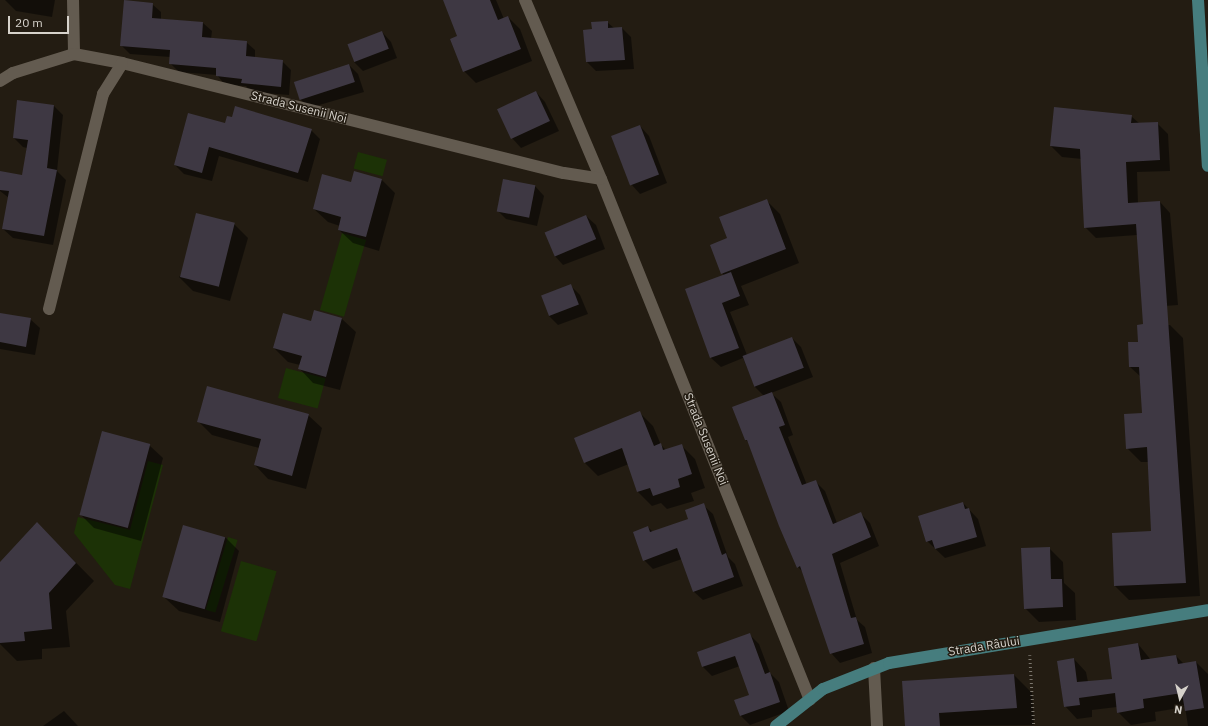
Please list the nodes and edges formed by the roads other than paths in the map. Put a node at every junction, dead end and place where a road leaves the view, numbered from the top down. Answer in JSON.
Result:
{"nodes":[{"id":1,"x":73,"y":0,"type":"edge"},
{"id":2,"x":524,"y":0,"type":"edge"},
{"id":3,"x":1198,"y":0,"type":"edge"},
{"id":4,"x":74,"y":54,"type":"junction"},
{"id":5,"x":122,"y":63,"type":"junction"},
{"id":6,"x":0,"y":81,"type":"edge"},
{"id":7,"x":1208,"y":159,"type":"edge"},
{"id":8,"x":601,"y":179,"type":"junction"},
{"id":9,"x":49,"y":309,"type":"dead end"},
{"id":10,"x":1208,"y":610,"type":"edge"},
{"id":11,"x":874,"y":668,"type":"junction"},
{"id":12,"x":810,"y":700,"type":"junction"},
{"id":13,"x":776,"y":726,"type":"edge"},
{"id":14,"x":877,"y":726,"type":"edge"}],
"edges":[{"from":1,"to":4,"type":"street"},
{"from":2,"to":8,"type":"street","name":"Strada Susenii Noi"},
{"from":3,"to":7,"type":"main road"},
{"from":4,"to":5,"type":"street","name":"Strada Susenii Noi"},
{"from":4,"to":6,"type":"street","name":"Strada Susenii Noi"},
{"from":5,"to":8,"type":"street","name":"Strada Susenii Noi"},
{"from":5,"to":9,"type":"street"},
{"from":8,"to":12,"type":"street","name":"Strada Susenii Noi"},
{"from":10,"to":11,"type":"main road","name":"Strada Râului"},
{"from":11,"to":12,"type":"main road","name":"Strada Râului"},
{"from":11,"to":14,"type":"street"},
{"from":12,"to":13,"type":"main road","name":"Strada Râului"}]}
